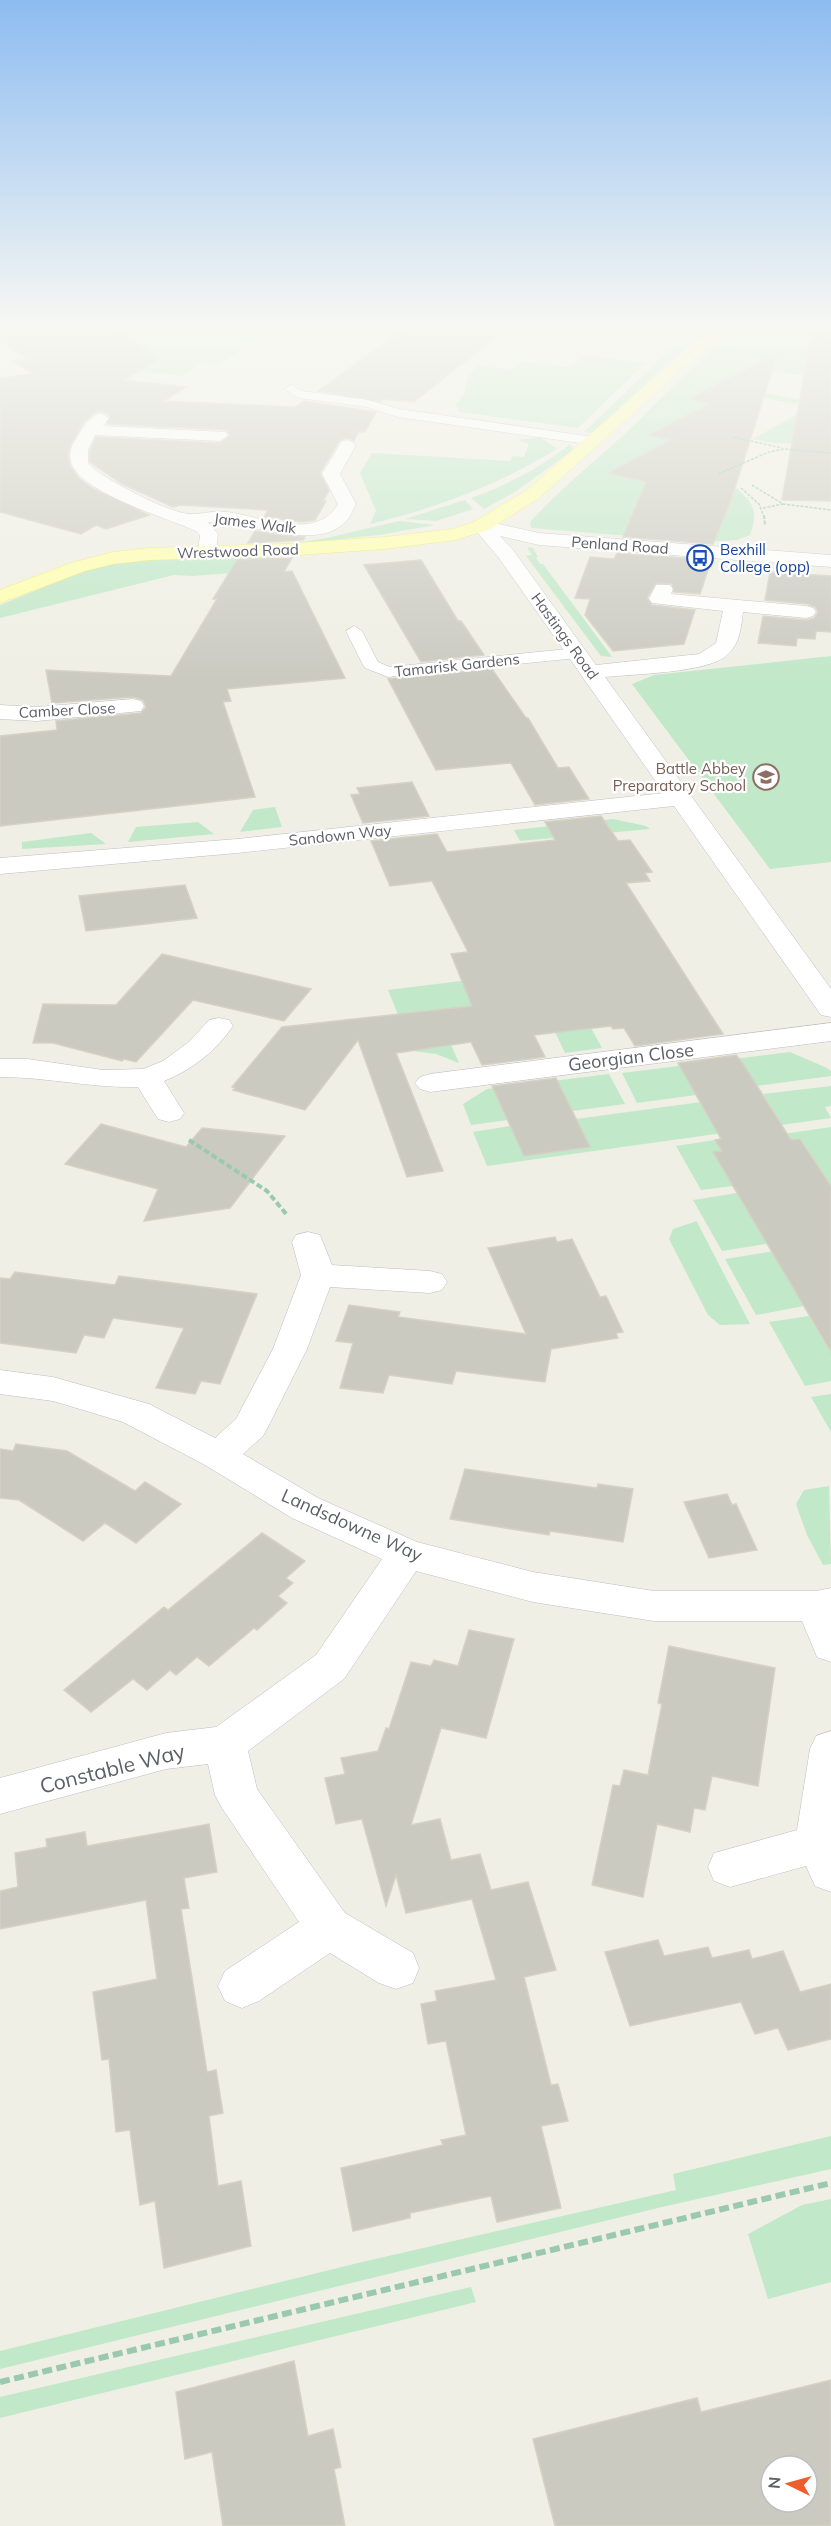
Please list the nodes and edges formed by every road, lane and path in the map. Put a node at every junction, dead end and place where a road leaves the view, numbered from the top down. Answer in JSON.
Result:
{"nodes":[{"id":1,"x":81,"y":444,"type":"edge"},
{"id":2,"x":591,"y":444,"type":"edge"},
{"id":3,"x":762,"y":444,"type":"edge"},
{"id":4,"x":348,"y":445,"type":"dead end"},
{"id":5,"x":784,"y":449,"type":"junction"},
{"id":6,"x":831,"y":453,"type":"edge"},
{"id":7,"x":718,"y":474,"type":"dead end"},
{"id":8,"x":752,"y":486,"type":"dead end"},
{"id":9,"x":741,"y":488,"type":"dead end"},
{"id":10,"x":783,"y":504,"type":"junction"},
{"id":11,"x":763,"y":508,"type":"junction"},
{"id":12,"x":831,"y":510,"type":"edge"},
{"id":13,"x":189,"y":520,"type":"junction"},
{"id":14,"x":481,"y":526,"type":"junction"},
{"id":15,"x":207,"y":552,"type":"junction"},
{"id":16,"x":759,"y":556,"type":"junction"},
{"id":17,"x":831,"y":561,"type":"edge"},
{"id":18,"x":663,"y":589,"type":"dead end"},
{"id":19,"x":0,"y":597,"type":"edge"},
{"id":20,"x":734,"y":606,"type":"junction"},
{"id":21,"x":806,"y":612,"type":"dead end"},
{"id":22,"x":378,"y":634,"type":"dead end"},
{"id":23,"x":577,"y":653,"type":"junction"},
{"id":24,"x":591,"y":672,"type":"junction"},
{"id":25,"x":133,"y":706,"type":"dead end"},
{"id":26,"x":0,"y":712,"type":"edge"},
{"id":27,"x":680,"y":798,"type":"junction"},
{"id":28,"x":0,"y":866,"type":"edge"},
{"id":29,"x":831,"y":1009,"type":"edge"},
{"id":30,"x":219,"y":1026,"type":"dead end"},
{"id":31,"x":831,"y":1032,"type":"edge"},
{"id":32,"x":0,"y":1068,"type":"edge"},
{"id":33,"x":147,"y":1078,"type":"junction"},
{"id":34,"x":430,"y":1083,"type":"dead end"},
{"id":35,"x":169,"y":1113,"type":"joint"},
{"id":36,"x":308,"y":1242,"type":"joint"},
{"id":37,"x":318,"y":1275,"type":"junction"},
{"id":38,"x":430,"y":1282,"type":"dead end"},
{"id":39,"x":0,"y":1382,"type":"edge"},
{"id":40,"x":218,"y":1456,"type":"junction"},
{"id":41,"x":407,"y":1554,"type":"junction"},
{"id":42,"x":823,"y":1604,"type":"edge"},
{"id":43,"x":831,"y":1646,"type":"edge"},
{"id":44,"x":225,"y":1744,"type":"junction"},
{"id":45,"x":831,"y":1749,"type":"edge"},
{"id":46,"x":0,"y":1796,"type":"edge"},
{"id":47,"x":824,"y":1858,"type":"edge"},
{"id":48,"x":730,"y":1867,"type":"dead end"},
{"id":49,"x":329,"y":1928,"type":"junction"},
{"id":50,"x":396,"y":1968,"type":"dead end"},
{"id":51,"x":242,"y":1986,"type":"dead end"},
{"id":52,"x":831,"y":2183,"type":"edge"},
{"id":53,"x":0,"y":2382,"type":"edge"}],
"edges":[{"from":1,"to":13,"type":"street"},
{"from":2,"to":14,"type":"main road"},
{"from":3,"to":5,"type":"path"},
{"from":4,"to":13,"type":"street","name":"James Walk"},
{"from":5,"to":6,"type":"path"},
{"from":5,"to":7,"type":"path"},
{"from":8,"to":10,"type":"path"},
{"from":9,"to":11,"type":"path"},
{"from":10,"to":11,"type":"path"},
{"from":10,"to":12,"type":"path"},
{"from":11,"to":16,"type":"path"},
{"from":13,"to":15,"type":"street"},
{"from":14,"to":15,"type":"main road","name":"Wrestwood Road"},
{"from":14,"to":16,"type":"street","name":"Penland Road"},
{"from":14,"to":23,"type":"street","name":"Hastings Road"},
{"from":15,"to":19,"type":"main road","name":"Wrestwood Road"},
{"from":16,"to":17,"type":"street","name":"Penland Road"},
{"from":18,"to":20,"type":"street"},
{"from":20,"to":21,"type":"street"},
{"from":20,"to":24,"type":"street"},
{"from":22,"to":23,"type":"lane","name":"Tamarisk Gardens"},
{"from":23,"to":24,"type":"street","name":"Hastings Road"},
{"from":24,"to":27,"type":"street","name":"Hastings Road"},
{"from":25,"to":26,"type":"street","name":"Camber Close"},
{"from":27,"to":28,"type":"street","name":"Sandown Way"},
{"from":27,"to":29,"type":"street","name":"Hastings Road"},
{"from":30,"to":33,"type":"street"},
{"from":31,"to":34,"type":"street","name":"Georgian Close"},
{"from":32,"to":33,"type":"street"},
{"from":33,"to":35,"type":"street"},
{"from":35,"to":36,"type":"path"},
{"from":36,"to":37,"type":"street"},
{"from":37,"to":38,"type":"street"},
{"from":37,"to":40,"type":"street"},
{"from":39,"to":40,"type":"street","name":"Landsdowne Way"},
{"from":40,"to":41,"type":"street","name":"Landsdowne Way"},
{"from":41,"to":42,"type":"street","name":"Landsdowne Way"},
{"from":41,"to":44,"type":"street","name":"Constable Way"},
{"from":42,"to":43,"type":"street"},
{"from":44,"to":46,"type":"street","name":"Constable Way"},
{"from":44,"to":49,"type":"street"},
{"from":45,"to":47,"type":"street"},
{"from":47,"to":48,"type":"street"},
{"from":49,"to":50,"type":"street"},
{"from":49,"to":51,"type":"street"},
{"from":52,"to":53,"type":"path"}]}
